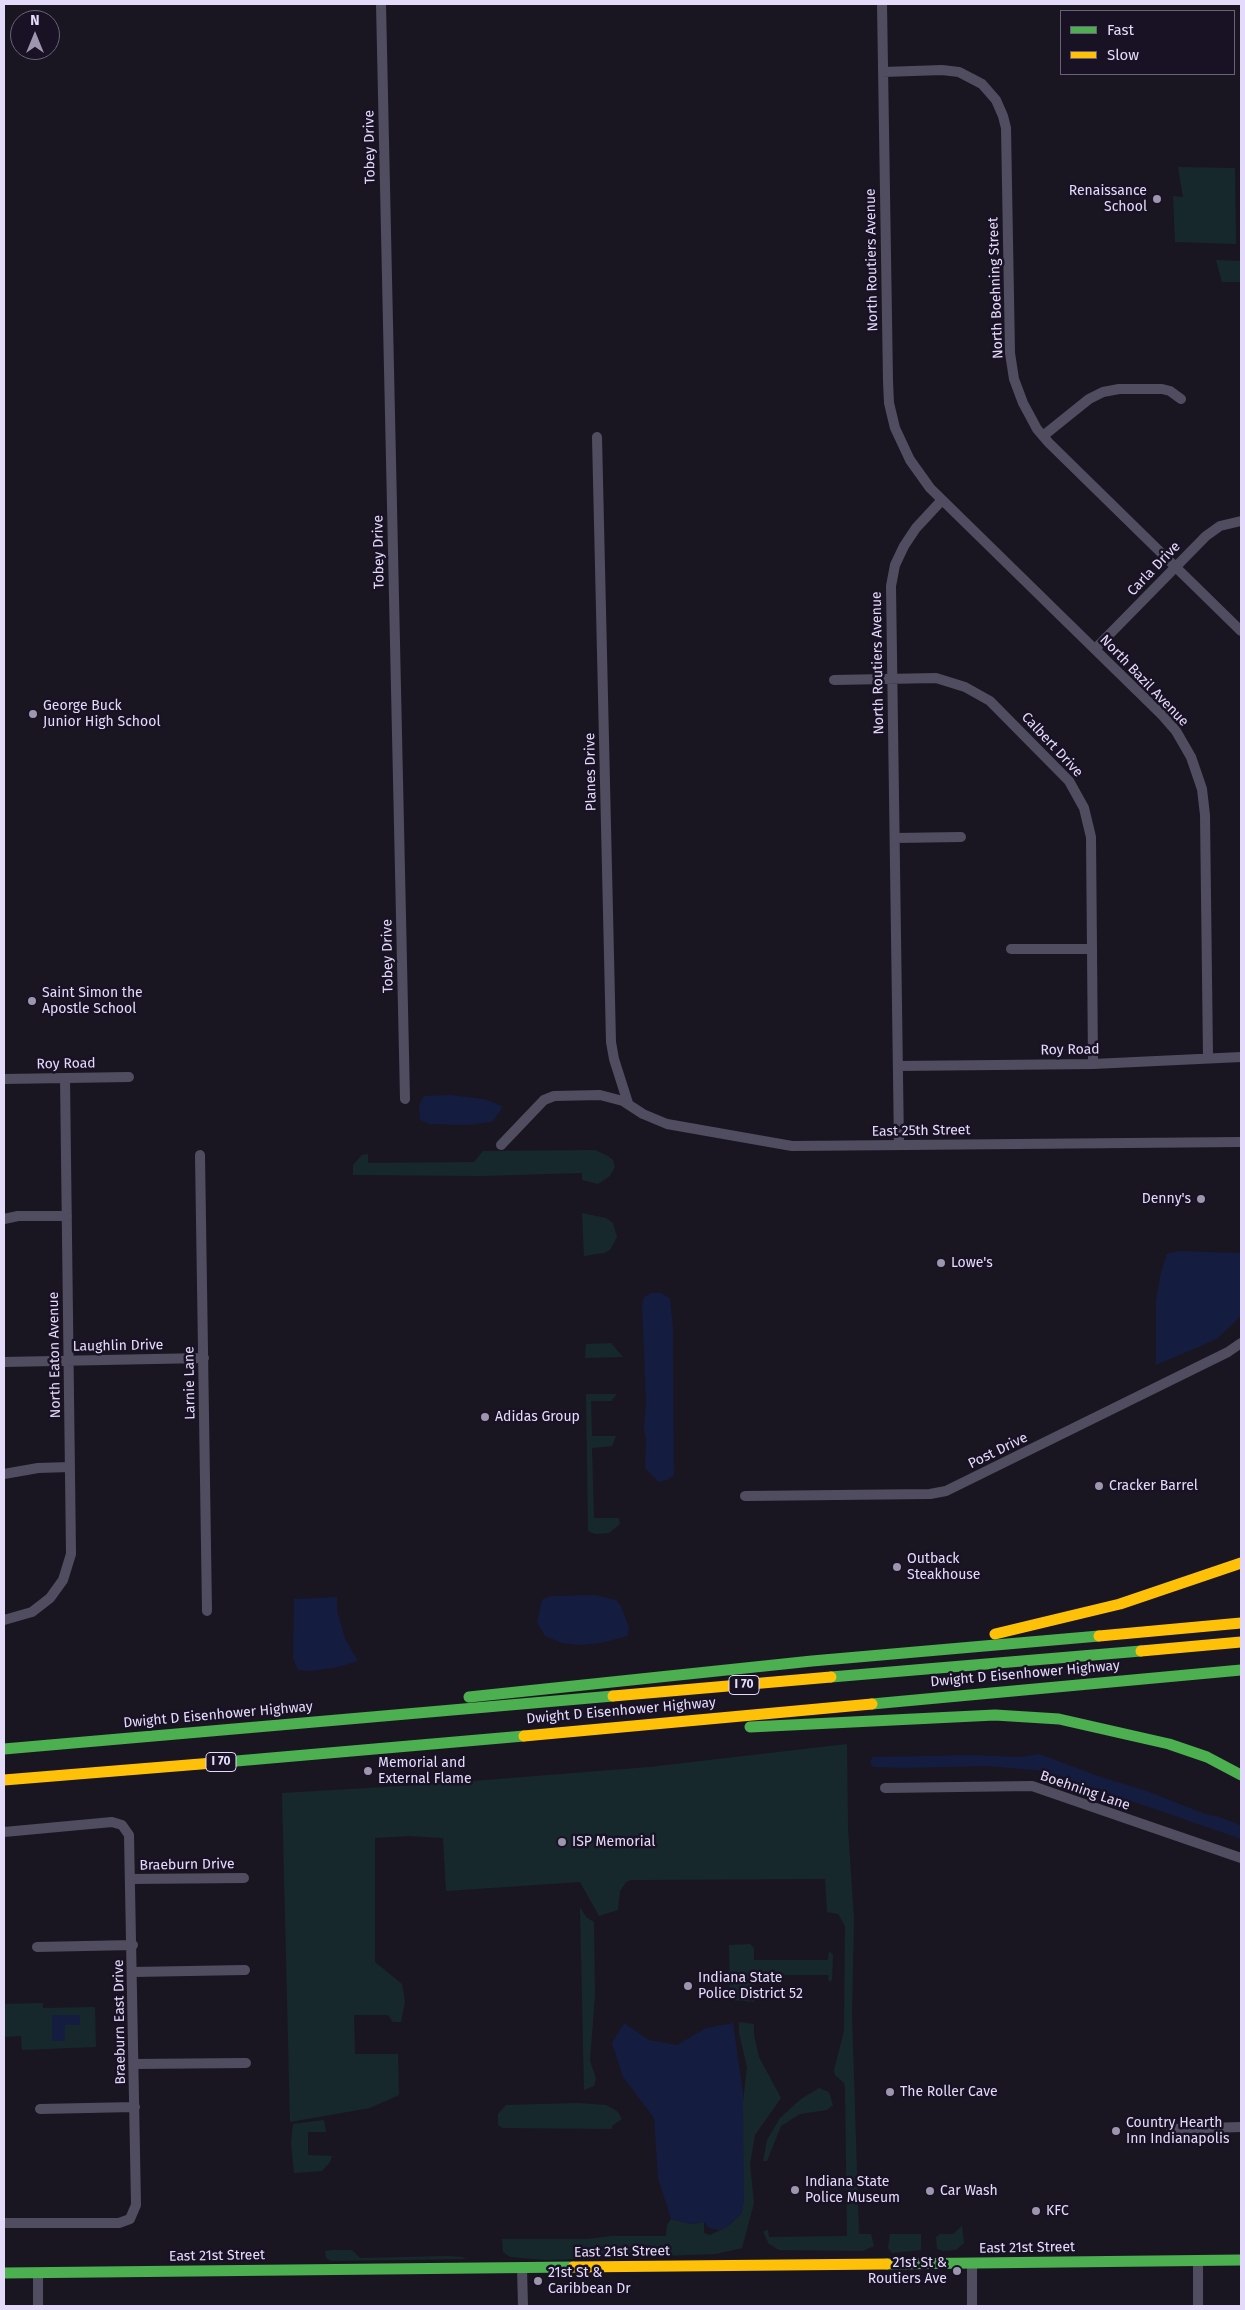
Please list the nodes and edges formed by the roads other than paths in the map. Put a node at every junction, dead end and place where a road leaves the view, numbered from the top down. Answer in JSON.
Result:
{"nodes":[{"id":1,"x":381,"y":4,"type":"edge"},
{"id":2,"x":882,"y":4,"type":"edge"},
{"id":3,"x":883,"y":72,"type":"junction"},
{"id":4,"x":1180,"y":399,"type":"dead end"},
{"id":5,"x":1042,"y":436,"type":"junction"},
{"id":6,"x":597,"y":437,"type":"dead end"},
{"id":7,"x":942,"y":500,"type":"junction"},
{"id":8,"x":1241,"y":521,"type":"edge"},
{"id":9,"x":1176,"y":567,"type":"junction"},
{"id":10,"x":1241,"y":630,"type":"edge"},
{"id":11,"x":1095,"y":649,"type":"junction"},
{"id":12,"x":892,"y":679,"type":"junction"},
{"id":13,"x":834,"y":680,"type":"dead end"},
{"id":14,"x":961,"y":837,"type":"dead end"},
{"id":15,"x":895,"y":838,"type":"junction"},
{"id":16,"x":1011,"y":949,"type":"dead end"},
{"id":17,"x":1092,"y":949,"type":"junction"},
{"id":18,"x":1208,"y":1057,"type":"junction"},
{"id":19,"x":1241,"y":1057,"type":"edge"},
{"id":20,"x":1093,"y":1064,"type":"junction"},
{"id":21,"x":898,"y":1066,"type":"junction"},
{"id":22,"x":129,"y":1077,"type":"dead end"},
{"id":23,"x":65,"y":1078,"type":"junction"},
{"id":24,"x":4,"y":1079,"type":"edge"},
{"id":25,"x":405,"y":1099,"type":"dead end"},
{"id":26,"x":628,"y":1103,"type":"junction"},
{"id":27,"x":1241,"y":1142,"type":"edge"},
{"id":28,"x":501,"y":1145,"type":"dead end"},
{"id":29,"x":899,"y":1145,"type":"junction"},
{"id":30,"x":200,"y":1155,"type":"dead end"},
{"id":31,"x":67,"y":1216,"type":"junction"},
{"id":32,"x":4,"y":1219,"type":"edge"},
{"id":33,"x":1241,"y":1343,"type":"edge"},
{"id":34,"x":204,"y":1358,"type":"junction"},
{"id":35,"x":69,"y":1361,"type":"junction"},
{"id":36,"x":4,"y":1362,"type":"edge"},
{"id":37,"x":70,"y":1467,"type":"junction"},
{"id":38,"x":4,"y":1474,"type":"edge"},
{"id":39,"x":745,"y":1496,"type":"dead end"},
{"id":40,"x":1241,"y":1563,"type":"edge"},
{"id":41,"x":207,"y":1611,"type":"dead end"},
{"id":42,"x":4,"y":1620,"type":"edge"},
{"id":43,"x":1241,"y":1623,"type":"edge"},
{"id":44,"x":1241,"y":1642,"type":"edge"},
{"id":45,"x":812,"y":1660,"type":"junction"},
{"id":46,"x":1241,"y":1670,"type":"edge"},
{"id":47,"x":247,"y":1728,"type":"junction"},
{"id":48,"x":438,"y":1744,"type":"junction"},
{"id":49,"x":4,"y":1749,"type":"edge"},
{"id":50,"x":1241,"y":1775,"type":"edge"},
{"id":51,"x":4,"y":1780,"type":"edge"},
{"id":52,"x":885,"y":1788,"type":"dead end"},
{"id":53,"x":4,"y":1832,"type":"edge"},
{"id":54,"x":1241,"y":1858,"type":"edge"},
{"id":55,"x":244,"y":1878,"type":"dead end"},
{"id":56,"x":131,"y":1880,"type":"junction"},
{"id":57,"x":133,"y":1945,"type":"junction"},
{"id":58,"x":37,"y":1947,"type":"dead end"},
{"id":59,"x":245,"y":1970,"type":"dead end"},
{"id":60,"x":133,"y":1972,"type":"junction"},
{"id":61,"x":246,"y":2063,"type":"dead end"},
{"id":62,"x":134,"y":2064,"type":"junction"},
{"id":63,"x":135,"y":2107,"type":"junction"},
{"id":64,"x":40,"y":2108,"type":"dead end"},
{"id":65,"x":1241,"y":2127,"type":"edge"},
{"id":66,"x":1171,"y":2129,"type":"dead end"},
{"id":67,"x":4,"y":2223,"type":"edge"},
{"id":68,"x":1241,"y":2260,"type":"edge"},
{"id":69,"x":1198,"y":2261,"type":"junction"},
{"id":70,"x":972,"y":2263,"type":"junction"},
{"id":71,"x":522,"y":2268,"type":"junction"},
{"id":72,"x":4,"y":2273,"type":"edge"},
{"id":73,"x":38,"y":2273,"type":"junction"},
{"id":74,"x":38,"y":2306,"type":"edge"},
{"id":75,"x":523,"y":2306,"type":"edge"},
{"id":76,"x":972,"y":2306,"type":"edge"},
{"id":77,"x":1198,"y":2306,"type":"edge"}],
"edges":[{"from":1,"to":25,"type":"street","name":"Tobey Drive"},
{"from":2,"to":3,"type":"street","name":"North Routiers Avenue"},
{"from":3,"to":5,"type":"street","name":"North Boehning Street"},
{"from":3,"to":7,"type":"street","name":"North Routiers Avenue"},
{"from":4,"to":5,"type":"street"},
{"from":5,"to":9,"type":"street","name":"North Boehning Street"},
{"from":6,"to":26,"type":"street","name":"Planes Drive"},
{"from":7,"to":11,"type":"street","name":"North Bazil Avenue"},
{"from":7,"to":12,"type":"street","name":"North Routiers Avenue"},
{"from":8,"to":9,"type":"street","name":"Carla Drive"},
{"from":9,"to":10,"type":"street","name":"North Boehning Street"},
{"from":9,"to":11,"type":"street","name":"Carla Drive"},
{"from":11,"to":18,"type":"street","name":"North Bazil Avenue"},
{"from":12,"to":13,"type":"street","name":"Calbert Drive"},
{"from":12,"to":15,"type":"street","name":"North Routiers Avenue"},
{"from":12,"to":17,"type":"street","name":"Calbert Drive"},
{"from":14,"to":15,"type":"street"},
{"from":15,"to":21,"type":"street","name":"North Routiers Avenue"},
{"from":16,"to":17,"type":"street"},
{"from":17,"to":20,"type":"street","name":"Calbert Drive"},
{"from":18,"to":19,"type":"street","name":"Roy Road"},
{"from":18,"to":20,"type":"street","name":"Roy Road"},
{"from":20,"to":21,"type":"street","name":"Roy Road"},
{"from":21,"to":29,"type":"street","name":"North Routiers Avenue"},
{"from":22,"to":23,"type":"street","name":"Roy Road"},
{"from":23,"to":24,"type":"street","name":"Roy Road"},
{"from":23,"to":31,"type":"street","name":"North Eaton Avenue"},
{"from":26,"to":28,"type":"street","name":"East 25th Street"},
{"from":26,"to":29,"type":"street","name":"East 25th Street"},
{"from":27,"to":29,"type":"street","name":"East 25th Street"},
{"from":30,"to":34,"type":"street","name":"Larnie Lane"},
{"from":31,"to":32,"type":"street"},
{"from":31,"to":35,"type":"street","name":"North Eaton Avenue"},
{"from":33,"to":39,"type":"street","name":"Post Drive"},
{"from":34,"to":35,"type":"street","name":"Laughlin Drive"},
{"from":34,"to":41,"type":"street","name":"Larnie Lane"},
{"from":35,"to":36,"type":"street","name":"Laughlin Drive"},
{"from":35,"to":37,"type":"street","name":"North Eaton Avenue"},
{"from":37,"to":38,"type":"street"},
{"from":37,"to":42,"type":"street","name":"North Eaton Avenue"},
{"from":40,"to":45,"type":"main road"},
{"from":43,"to":45,"type":"main road"},
{"from":44,"to":47,"type":"main road","name":"Dwight D Eisenhower Highway","number":"I 70"},
{"from":45,"to":47,"type":"main road"},
{"from":46,"to":48,"type":"main road","name":"Dwight D Eisenhower Highway","number":"I 70"},
{"from":47,"to":49,"type":"main road","name":"Dwight D Eisenhower Highway","number":"I 70"},
{"from":48,"to":50,"type":"main road"},
{"from":48,"to":51,"type":"main road","name":"Dwight D Eisenhower Highway","number":"I 70"},
{"from":52,"to":54,"type":"street","name":"Boehning Lane"},
{"from":53,"to":56,"type":"street","name":"Braeburn East Drive"},
{"from":55,"to":56,"type":"street","name":"Braeburn Drive"},
{"from":56,"to":57,"type":"street","name":"Braeburn East Drive"},
{"from":57,"to":58,"type":"street"},
{"from":57,"to":60,"type":"street","name":"Braeburn East Drive"},
{"from":59,"to":60,"type":"street"},
{"from":60,"to":62,"type":"street","name":"Braeburn East Drive"},
{"from":61,"to":62,"type":"street"},
{"from":62,"to":63,"type":"street","name":"Braeburn East Drive"},
{"from":63,"to":64,"type":"street"},
{"from":63,"to":67,"type":"street","name":"Braeburn East Drive"},
{"from":65,"to":66,"type":"street"},
{"from":68,"to":69,"type":"main road","name":"East 21st Street"},
{"from":69,"to":70,"type":"main road","name":"East 21st Street"},
{"from":69,"to":77,"type":"street"},
{"from":70,"to":71,"type":"main road","name":"East 21st Street"},
{"from":70,"to":76,"type":"street"},
{"from":71,"to":73,"type":"main road","name":"East 21st Street"},
{"from":71,"to":75,"type":"street"},
{"from":72,"to":73,"type":"main road","name":"East 21st Street"},
{"from":73,"to":74,"type":"street"}]}
